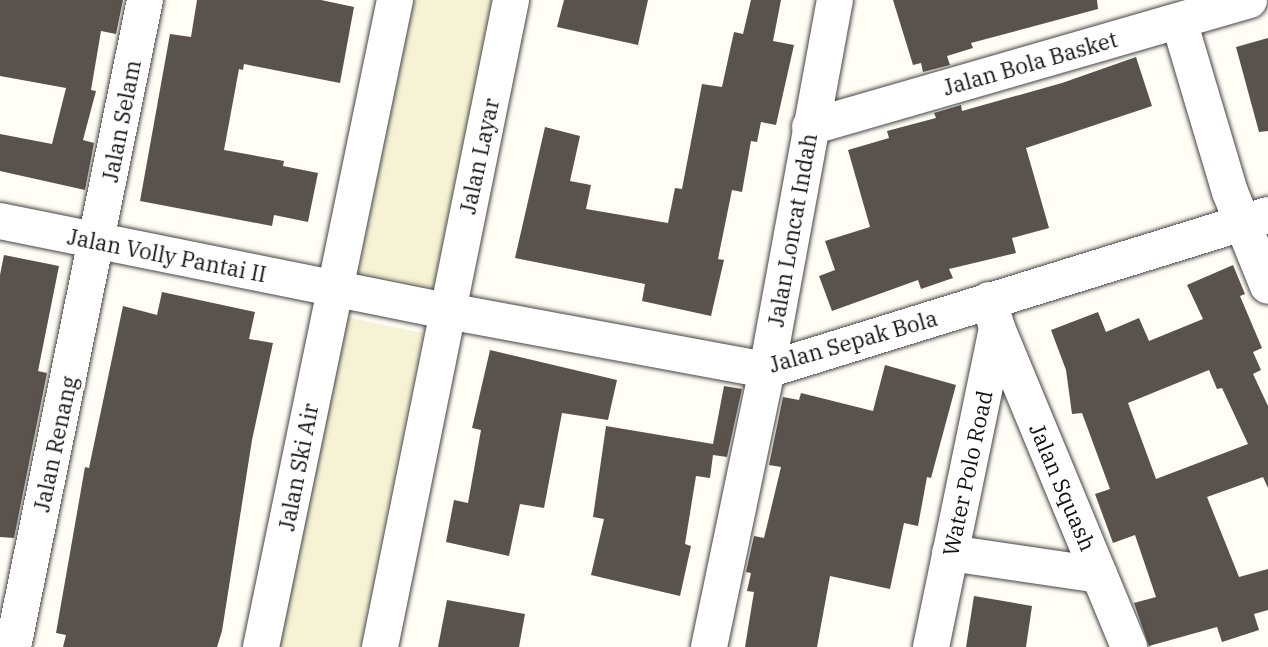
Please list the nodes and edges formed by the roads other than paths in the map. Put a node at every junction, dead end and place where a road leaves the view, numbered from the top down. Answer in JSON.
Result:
{"nodes":[{"id":1,"x":145,"y":0,"type":"edge"},
{"id":2,"x":395,"y":0,"type":"edge"},
{"id":3,"x":511,"y":0,"type":"edge"},
{"id":4,"x":835,"y":0,"type":"edge"},
{"id":5,"x":1249,"y":0,"type":"edge"},
{"id":6,"x":1179,"y":21,"type":"junction"},
{"id":7,"x":810,"y":127,"type":"junction"},
{"id":8,"x":1254,"y":219,"type":"edge"},
{"id":9,"x":0,"y":221,"type":"edge"},
{"id":10,"x":98,"y":242,"type":"junction"},
{"id":11,"x":1268,"y":286,"type":"edge"},
{"id":12,"x":334,"y":288,"type":"junction"},
{"id":13,"x":448,"y":311,"type":"junction"},
{"id":14,"x":993,"y":314,"type":"junction"},
{"id":15,"x":767,"y":370,"type":"junction"},
{"id":16,"x":950,"y":553,"type":"junction"},
{"id":17,"x":1099,"y":575,"type":"junction"},
{"id":18,"x":13,"y":647,"type":"edge"},
{"id":19,"x":261,"y":647,"type":"edge"},
{"id":20,"x":380,"y":647,"type":"edge"},
{"id":21,"x":709,"y":647,"type":"edge"},
{"id":22,"x":931,"y":647,"type":"edge"},
{"id":23,"x":1129,"y":647,"type":"edge"}],
"edges":[{"from":1,"to":10,"type":"street","name":"Jalan Selam"},
{"from":2,"to":12,"type":"street"},
{"from":3,"to":13,"type":"street","name":"Jalan Layar"},
{"from":4,"to":7,"type":"street","name":"Jalan Loncat Indah"},
{"from":5,"to":6,"type":"street","name":"Jalan Bola Basket"},
{"from":6,"to":7,"type":"street","name":"Jalan Bola Basket"},
{"from":6,"to":8,"type":"street"},
{"from":7,"to":15,"type":"street","name":"Jalan Loncat Indah"},
{"from":8,"to":11,"type":"street"},
{"from":8,"to":14,"type":"street","name":"Jalan Sepak Bola"},
{"from":9,"to":10,"type":"street","name":"Jalan Volly Pantai II"},
{"from":10,"to":12,"type":"street","name":"Jalan Volly Pantai II"},
{"from":10,"to":18,"type":"street","name":"Jalan Renang"},
{"from":12,"to":13,"type":"street","name":"Jalan Sepak Bola"},
{"from":12,"to":19,"type":"street","name":"Jalan Ski Air"},
{"from":13,"to":15,"type":"street","name":"Jalan Sepak Bola"},
{"from":13,"to":20,"type":"street"},
{"from":14,"to":15,"type":"street","name":"Jalan Sepak Bola"},
{"from":14,"to":16,"type":"street","name":"Water Polo Road"},
{"from":14,"to":17,"type":"street","name":"Jalan Squash"},
{"from":15,"to":21,"type":"street","name":"Jalan Loncat Indah"},
{"from":16,"to":17,"type":"street"},
{"from":16,"to":22,"type":"street","name":"Water Polo Road"},
{"from":17,"to":23,"type":"street","name":"Jalan Squash"}]}
